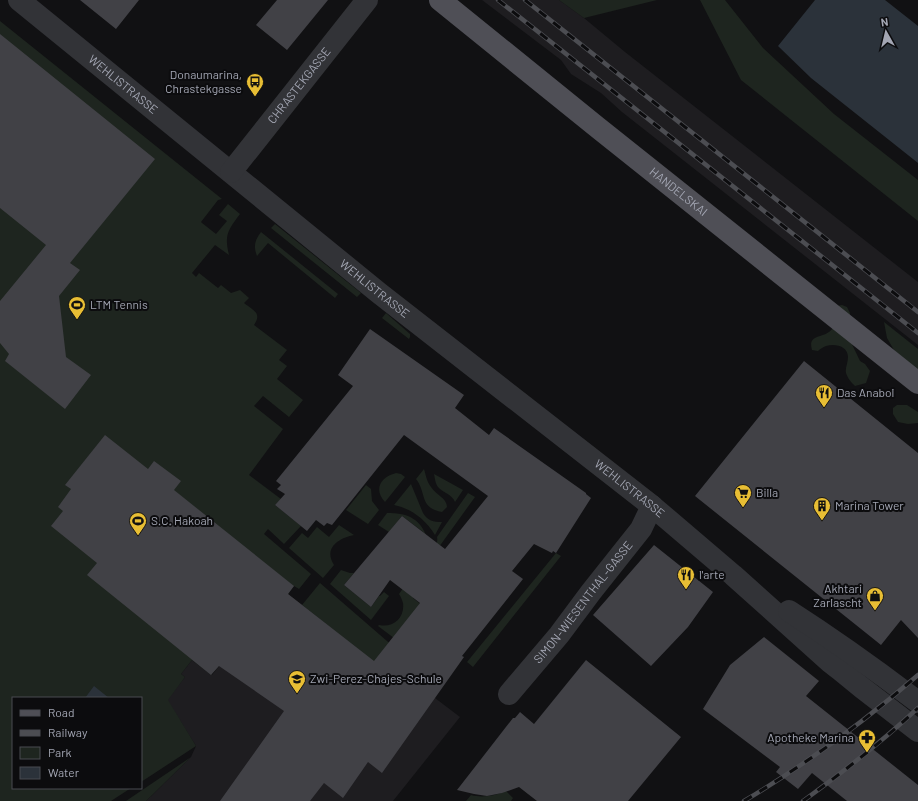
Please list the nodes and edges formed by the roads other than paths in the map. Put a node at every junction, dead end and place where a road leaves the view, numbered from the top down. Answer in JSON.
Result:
{"nodes":[{"id":1,"x":19,"y":0,"type":"edge"},
{"id":2,"x":367,"y":0,"type":"edge"},
{"id":3,"x":440,"y":0,"type":"edge"},
{"id":4,"x":231,"y":172,"type":"junction"},
{"id":5,"x":918,"y":383,"type":"edge"},
{"id":6,"x":652,"y":506,"type":"junction"},
{"id":7,"x":733,"y":575,"type":"junction"},
{"id":8,"x":509,"y":694,"type":"dead end"},
{"id":9,"x":918,"y":702,"type":"edge"},
{"id":10,"x":918,"y":731,"type":"edge"}],
"edges":[{"from":1,"to":4,"type":"street","name":"WEHLISTRASSE"},
{"from":2,"to":4,"type":"street","name":"CHRASTEKGASSE"},
{"from":3,"to":5,"type":"main road","name":"HANDELSKAI"},
{"from":4,"to":6,"type":"street","name":"WEHLISTRASSE"},
{"from":6,"to":7,"type":"street","name":"WEHLISTRASSE"},
{"from":6,"to":8,"type":"street","name":"SIMON-WIESENTHAL-GASSE"},
{"from":7,"to":9,"type":"street","name":"WEHLISTRASSE"},
{"from":7,"to":10,"type":"street","name":"WEHLISTRASSE"}]}
